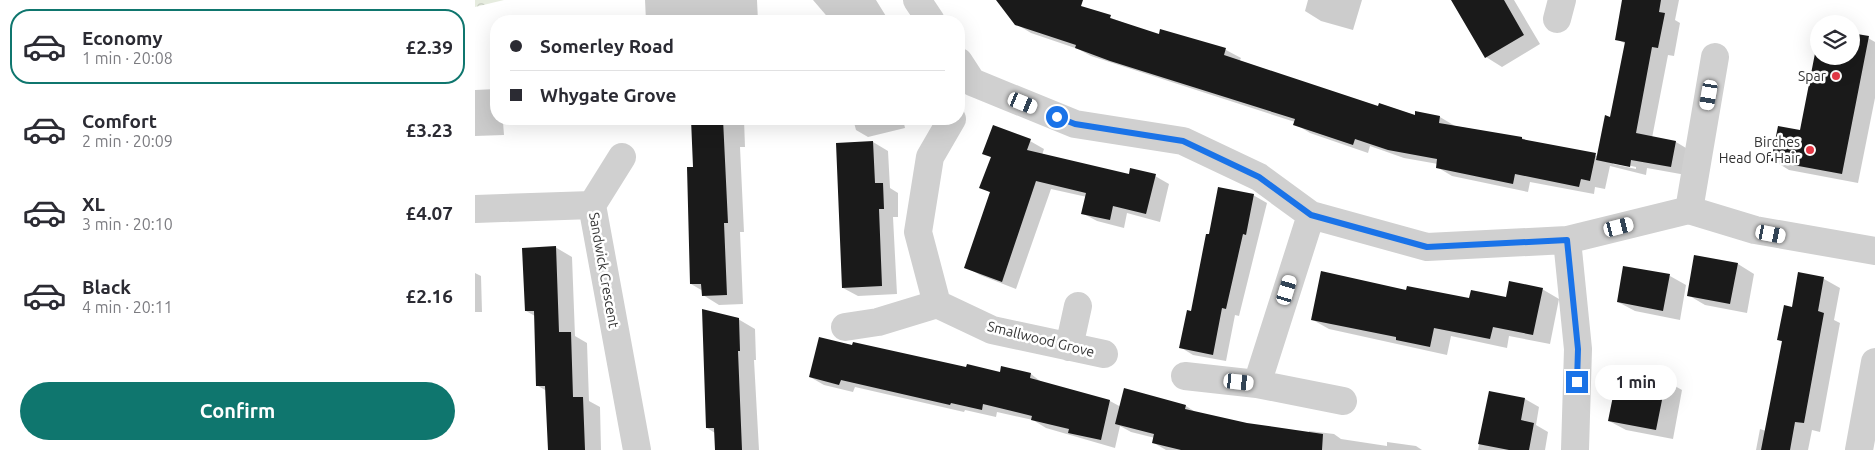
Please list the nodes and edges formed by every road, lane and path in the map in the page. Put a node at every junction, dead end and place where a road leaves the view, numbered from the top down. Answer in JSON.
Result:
{"nodes":[{"id":1,"x":917,"y":0,"type":"edge"},
{"id":2,"x":927,"y":15,"type":"edge"},
{"id":3,"x":1715,"y":57,"type":"dead end"},
{"id":4,"x":965,"y":72,"type":"edge"},
{"id":5,"x":949,"y":125,"type":"edge"},
{"id":6,"x":622,"y":157,"type":"dead end"},
{"id":7,"x":592,"y":205,"type":"junction"},
{"id":8,"x":475,"y":210,"type":"edge"},
{"id":9,"x":1689,"y":210,"type":"junction"},
{"id":10,"x":1311,"y":215,"type":"junction"},
{"id":11,"x":1567,"y":240,"type":"junction"},
{"id":12,"x":1875,"y":251,"type":"edge"},
{"id":13,"x":937,"y":304,"type":"junction"},
{"id":14,"x":1078,"y":306,"type":"dead end"},
{"id":15,"x":845,"y":328,"type":"dead end"},
{"id":16,"x":1069,"y":347,"type":"junction"},
{"id":17,"x":1104,"y":354,"type":"dead end"},
{"id":18,"x":1875,"y":362,"type":"edge"},
{"id":19,"x":1185,"y":376,"type":"dead end"},
{"id":20,"x":1257,"y":384,"type":"junction"},
{"id":21,"x":1343,"y":401,"type":"dead end"},
{"id":22,"x":1870,"y":419,"type":"edge"},
{"id":23,"x":637,"y":450,"type":"edge"},
{"id":24,"x":1575,"y":450,"type":"edge"},
{"id":25,"x":1859,"y":450,"type":"edge"}],
"edges":[{"from":1,"to":2,"type":"street"},
{"from":3,"to":9,"type":"street"},
{"from":4,"to":10,"type":"street"},
{"from":5,"to":13,"type":"street"},
{"from":6,"to":7,"type":"street"},
{"from":7,"to":8,"type":"street","name":"Sandwick Crescent"},
{"from":7,"to":23,"type":"street","name":"Sandwick Crescent"},
{"from":9,"to":11,"type":"street"},
{"from":9,"to":12,"type":"street"},
{"from":10,"to":11,"type":"street"},
{"from":10,"to":20,"type":"street"},
{"from":11,"to":24,"type":"street"},
{"from":13,"to":15,"type":"street"},
{"from":13,"to":16,"type":"street","name":"Smallwood Grove"},
{"from":14,"to":16,"type":"street"},
{"from":16,"to":17,"type":"street","name":"Smallwood Grove"},
{"from":18,"to":22,"type":"street"},
{"from":19,"to":20,"type":"street"},
{"from":20,"to":21,"type":"street"},
{"from":22,"to":25,"type":"street"}]}
